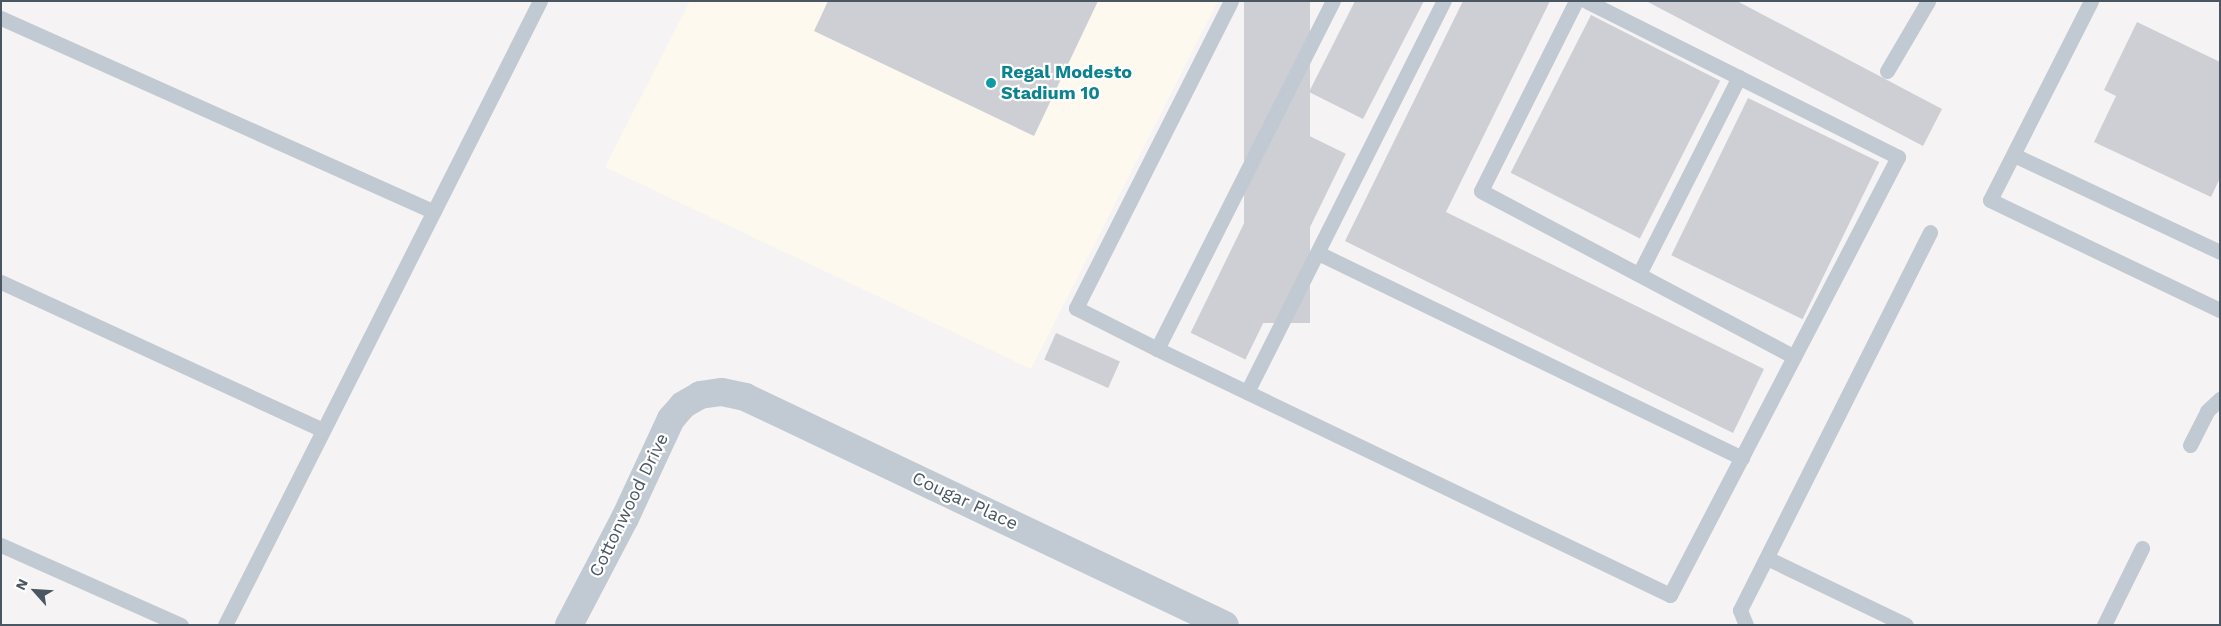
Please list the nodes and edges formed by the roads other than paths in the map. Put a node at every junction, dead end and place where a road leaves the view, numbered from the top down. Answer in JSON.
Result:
{"nodes":[{"id":1,"x":540,"y":1,"type":"edge"},
{"id":2,"x":1231,"y":1,"type":"edge"},
{"id":3,"x":1333,"y":1,"type":"edge"},
{"id":4,"x":1444,"y":1,"type":"edge"},
{"id":5,"x":1576,"y":1,"type":"edge"},
{"id":6,"x":1587,"y":1,"type":"edge"},
{"id":7,"x":1928,"y":1,"type":"edge"},
{"id":8,"x":2091,"y":1,"type":"edge"},
{"id":9,"x":1,"y":18,"type":"edge"},
{"id":10,"x":1886,"y":71,"type":"dead end"},
{"id":11,"x":1739,"y":77,"type":"junction"},
{"id":12,"x":2014,"y":155,"type":"junction"},
{"id":13,"x":434,"y":212,"type":"junction"},
{"id":14,"x":1930,"y":232,"type":"dead end"},
{"id":15,"x":2220,"y":252,"type":"edge"},
{"id":16,"x":1318,"y":253,"type":"junction"},
{"id":17,"x":1639,"y":274,"type":"junction"},
{"id":18,"x":1,"y":282,"type":"edge"},
{"id":19,"x":2220,"y":310,"type":"edge"},
{"id":20,"x":1157,"y":350,"type":"junction"},
{"id":21,"x":1794,"y":357,"type":"junction"},
{"id":22,"x":1247,"y":392,"type":"junction"},
{"id":23,"x":700,"y":395,"type":"joint"},
{"id":24,"x":2220,"y":398,"type":"edge"},
{"id":25,"x":324,"y":430,"type":"junction"},
{"id":26,"x":2190,"y":446,"type":"dead end"},
{"id":27,"x":1742,"y":458,"type":"junction"},
{"id":28,"x":1,"y":545,"type":"edge"},
{"id":29,"x":2142,"y":548,"type":"dead end"},
{"id":30,"x":1767,"y":558,"type":"junction"},
{"id":31,"x":182,"y":625,"type":"edge"},
{"id":32,"x":225,"y":625,"type":"edge"},
{"id":33,"x":569,"y":625,"type":"edge"},
{"id":34,"x":1225,"y":625,"type":"edge"},
{"id":35,"x":1746,"y":625,"type":"edge"},
{"id":36,"x":1906,"y":625,"type":"edge"},
{"id":37,"x":2104,"y":625,"type":"edge"}],
"edges":[{"from":1,"to":13,"type":"lane"},
{"from":2,"to":20,"type":"lane"},
{"from":3,"to":20,"type":"lane"},
{"from":4,"to":16,"type":"lane"},
{"from":5,"to":17,"type":"lane"},
{"from":6,"to":11,"type":"lane"},
{"from":7,"to":10,"type":"lane"},
{"from":8,"to":12,"type":"lane"},
{"from":9,"to":13,"type":"lane"},
{"from":11,"to":17,"type":"lane"},
{"from":11,"to":21,"type":"lane"},
{"from":12,"to":15,"type":"lane"},
{"from":12,"to":19,"type":"lane"},
{"from":13,"to":25,"type":"lane"},
{"from":14,"to":30,"type":"lane"},
{"from":16,"to":22,"type":"lane"},
{"from":16,"to":27,"type":"lane"},
{"from":17,"to":21,"type":"lane"},
{"from":18,"to":25,"type":"lane"},
{"from":20,"to":22,"type":"lane"},
{"from":21,"to":27,"type":"lane"},
{"from":22,"to":27,"type":"lane"},
{"from":23,"to":33,"type":"street","name":"Cottonwood Drive"},
{"from":23,"to":34,"type":"street","name":"Cougar Place"},
{"from":24,"to":26,"type":"lane"},
{"from":25,"to":32,"type":"lane"},
{"from":28,"to":31,"type":"lane"},
{"from":29,"to":37,"type":"lane"},
{"from":30,"to":35,"type":"lane"},
{"from":30,"to":36,"type":"lane"}]}
